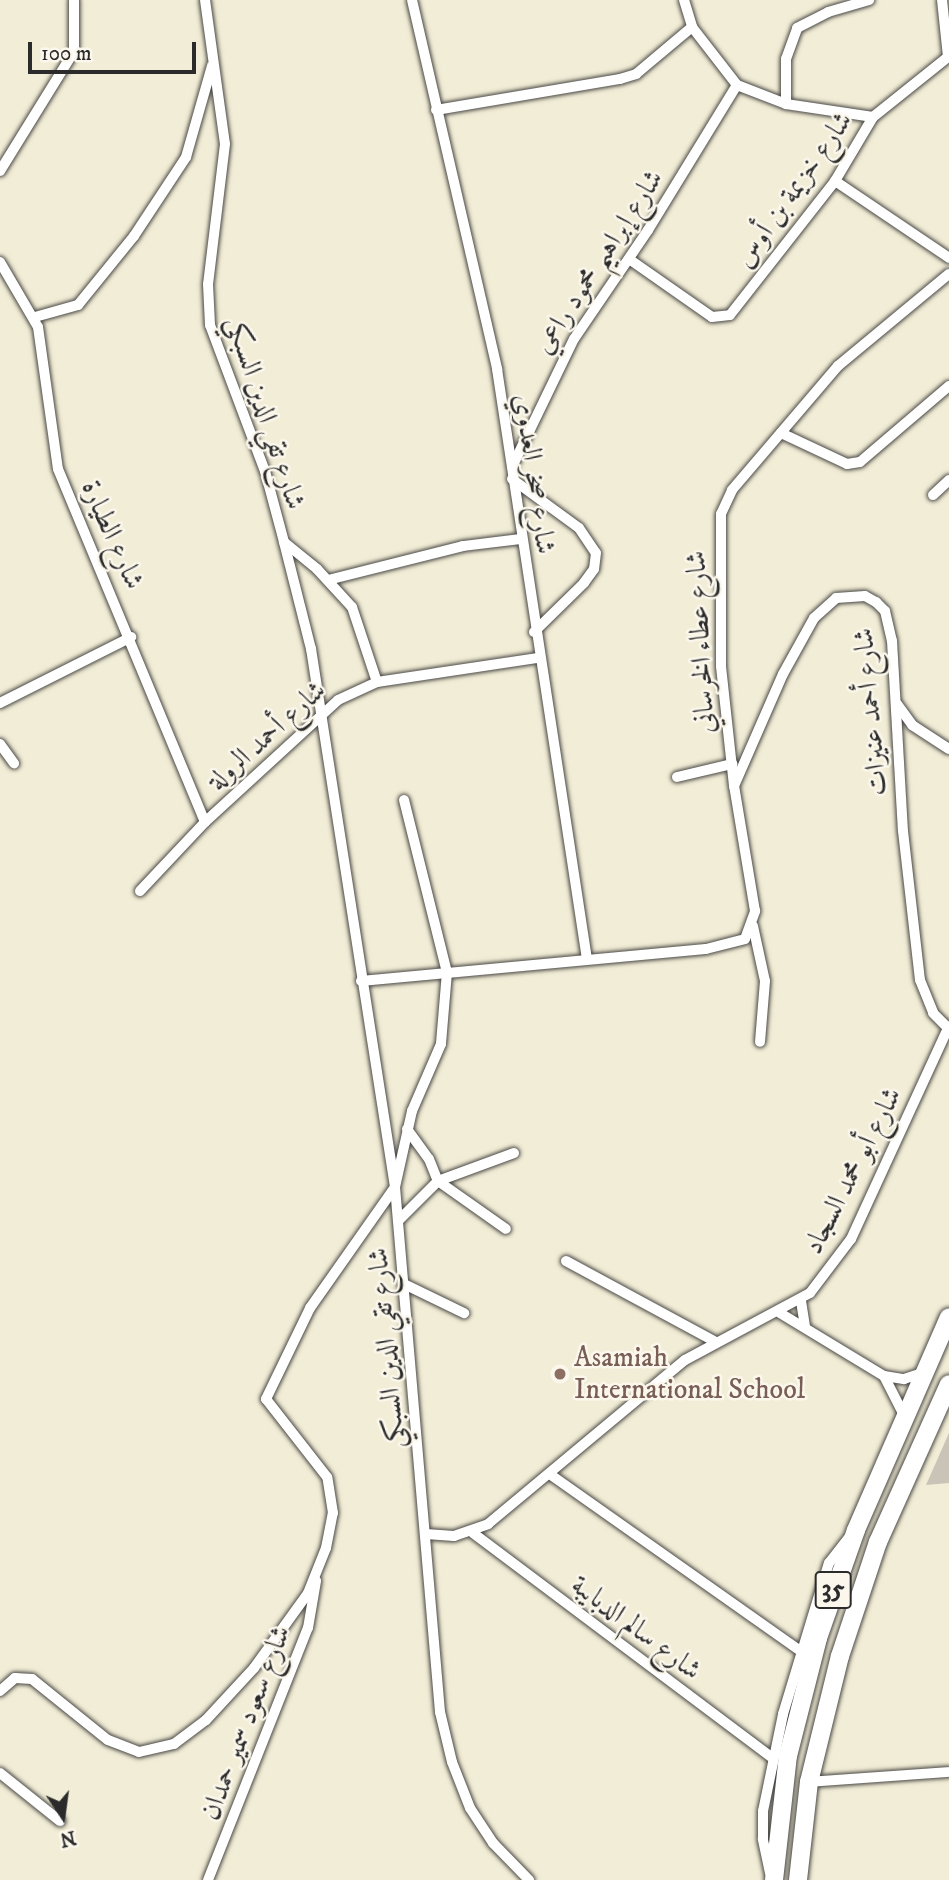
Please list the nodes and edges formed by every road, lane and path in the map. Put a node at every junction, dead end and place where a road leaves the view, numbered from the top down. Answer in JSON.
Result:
{"nodes":[{"id":1,"x":74,"y":0,"type":"edge"},
{"id":2,"x":205,"y":0,"type":"edge"},
{"id":3,"x":412,"y":0,"type":"edge"},
{"id":4,"x":684,"y":0,"type":"edge"},
{"id":5,"x":869,"y":0,"type":"edge"},
{"id":6,"x":942,"y":0,"type":"edge"},
{"id":7,"x":692,"y":27,"type":"junction"},
{"id":8,"x":214,"y":58,"type":"junction"},
{"id":9,"x":948,"y":58,"type":"edge"},
{"id":10,"x":737,"y":85,"type":"junction"},
{"id":11,"x":786,"y":104,"type":"junction"},
{"id":12,"x":436,"y":110,"type":"junction"},
{"id":13,"x":873,"y":117,"type":"junction"},
{"id":14,"x":0,"y":172,"type":"edge"},
{"id":15,"x":835,"y":181,"type":"junction"},
{"id":16,"x":949,"y":258,"type":"edge"},
{"id":17,"x":629,"y":259,"type":"junction"},
{"id":18,"x":0,"y":262,"type":"edge"},
{"id":19,"x":949,"y":274,"type":"edge"},
{"id":20,"x":35,"y":317,"type":"junction"},
{"id":21,"x":949,"y":386,"type":"edge"},
{"id":22,"x":781,"y":433,"type":"junction"},
{"id":23,"x":511,"y":474,"type":"junction"},
{"id":24,"x":949,"y":480,"type":"edge"},
{"id":25,"x":933,"y":495,"type":"dead end"},
{"id":26,"x":520,"y":539,"type":"junction"},
{"id":27,"x":284,"y":542,"type":"junction"},
{"id":28,"x":328,"y":580,"type":"junction"},
{"id":29,"x":534,"y":632,"type":"junction"},
{"id":30,"x":131,"y":637,"type":"junction"},
{"id":31,"x":538,"y":659,"type":"junction"},
{"id":32,"x":377,"y":682,"type":"junction"},
{"id":33,"x":896,"y":702,"type":"junction"},
{"id":34,"x":0,"y":703,"type":"edge"},
{"id":35,"x":320,"y":716,"type":"junction"},
{"id":36,"x":0,"y":744,"type":"edge"},
{"id":37,"x":949,"y":748,"type":"edge"},
{"id":38,"x":13,"y":763,"type":"dead end"},
{"id":39,"x":732,"y":764,"type":"junction"},
{"id":40,"x":677,"y":777,"type":"dead end"},
{"id":41,"x":734,"y":786,"type":"junction"},
{"id":42,"x":404,"y":800,"type":"dead end"},
{"id":43,"x":205,"y":822,"type":"junction"},
{"id":44,"x":140,"y":891,"type":"dead end"},
{"id":45,"x":753,"y":925,"type":"junction"},
{"id":46,"x":587,"y":959,"type":"junction"},
{"id":47,"x":447,"y":972,"type":"junction"},
{"id":48,"x":361,"y":982,"type":"junction"},
{"id":49,"x":949,"y":1027,"type":"edge"},
{"id":50,"x":760,"y":1042,"type":"dead end"},
{"id":51,"x":407,"y":1129,"type":"junction"},
{"id":52,"x":514,"y":1153,"type":"dead end"},
{"id":53,"x":438,"y":1181,"type":"junction"},
{"id":54,"x":395,"y":1187,"type":"junction"},
{"id":55,"x":399,"y":1220,"type":"junction"},
{"id":56,"x":506,"y":1229,"type":"dead end"},
{"id":57,"x":566,"y":1261,"type":"dead end"},
{"id":58,"x":404,"y":1284,"type":"junction"},
{"id":59,"x":801,"y":1301,"type":"junction"},
{"id":60,"x":464,"y":1313,"type":"dead end"},
{"id":61,"x":780,"y":1313,"type":"junction"},
{"id":62,"x":949,"y":1317,"type":"edge"},
{"id":63,"x":806,"y":1327,"type":"junction"},
{"id":64,"x":714,"y":1341,"type":"junction"},
{"id":65,"x":923,"y":1373,"type":"junction"},
{"id":66,"x":884,"y":1376,"type":"junction"},
{"id":67,"x":949,"y":1384,"type":"edge"},
{"id":68,"x":904,"y":1415,"type":"junction"},
{"id":69,"x":551,"y":1475,"type":"junction"},
{"id":70,"x":856,"y":1530,"type":"junction"},
{"id":71,"x":473,"y":1533,"type":"junction"},
{"id":72,"x":426,"y":1534,"type":"junction"},
{"id":73,"x":316,"y":1580,"type":"junction"},
{"id":74,"x":799,"y":1650,"type":"junction"},
{"id":75,"x":0,"y":1692,"type":"edge"},
{"id":76,"x":773,"y":1758,"type":"junction"},
{"id":77,"x":949,"y":1772,"type":"edge"},
{"id":78,"x":0,"y":1773,"type":"edge"},
{"id":79,"x":809,"y":1782,"type":"junction"},
{"id":80,"x":60,"y":1821,"type":"dead end"},
{"id":81,"x":208,"y":1880,"type":"edge"},
{"id":82,"x":529,"y":1880,"type":"edge"},
{"id":83,"x":773,"y":1880,"type":"edge"},
{"id":84,"x":797,"y":1880,"type":"edge"}],
"edges":[{"from":1,"to":14,"type":"street"},
{"from":2,"to":8,"type":"street","name":"شارع تقي الدين السبكي"},
{"from":3,"to":12,"type":"street","name":"شارع صخر العدوي"},
{"from":4,"to":7,"type":"street"},
{"from":5,"to":11,"type":"street"},
{"from":6,"to":9,"type":"street","name":"شارع خزيمة بن أوس"},
{"from":7,"to":10,"type":"street"},
{"from":7,"to":12,"type":"street"},
{"from":8,"to":20,"type":"street"},
{"from":8,"to":27,"type":"street","name":"شارع تقي الدين السبكي"},
{"from":9,"to":13,"type":"street","name":"شارع خزيمة بن أوس"},
{"from":10,"to":11,"type":"street"},
{"from":10,"to":17,"type":"street","name":"شارع إبراهيم محمود راعي"},
{"from":11,"to":13,"type":"street"},
{"from":12,"to":23,"type":"street","name":"شارع صخر العدوي"},
{"from":13,"to":15,"type":"street","name":"شارع خزيمة بن أوس"},
{"from":15,"to":16,"type":"street"},
{"from":15,"to":17,"type":"street","name":"شارع خزيمة بن أوس"},
{"from":17,"to":23,"type":"street","name":"شارع إبراهيم محمود راعي"},
{"from":18,"to":20,"type":"street","name":"شارع الطيارة"},
{"from":19,"to":22,"type":"street","name":"شارع عطاء الخرساني"},
{"from":20,"to":30,"type":"street","name":"شارع الطيارة"},
{"from":21,"to":22,"type":"street"},
{"from":22,"to":39,"type":"street","name":"شارع عطاء الخرساني"},
{"from":23,"to":26,"type":"street","name":"شارع صخر العدوي"},
{"from":23,"to":29,"type":"street"},
{"from":24,"to":25,"type":"street"},
{"from":26,"to":28,"type":"street"},
{"from":26,"to":29,"type":"street","name":"شارع صخر العدوي"},
{"from":27,"to":28,"type":"street","name":"شارع تقي الدين السبكي"},
{"from":27,"to":35,"type":"street"},
{"from":28,"to":32,"type":"street","name":"شارع تقي الدين السبكي"},
{"from":29,"to":31,"type":"street","name":"شارع صخر العدوي"},
{"from":30,"to":34,"type":"street"},
{"from":30,"to":43,"type":"street","name":"شارع الطيارة"},
{"from":31,"to":32,"type":"street","name":"شارع أحمد الرولة"},
{"from":31,"to":46,"type":"street","name":"شارع صخر العدوي"},
{"from":32,"to":35,"type":"street","name":"شارع أحمد الرولة"},
{"from":33,"to":37,"type":"street"},
{"from":33,"to":41,"type":"street","name":"شارع أحمد عنيزات"},
{"from":33,"to":49,"type":"street","name":"شارع أحمد عنيزات"},
{"from":35,"to":43,"type":"street","name":"شارع أحمد الرولة"},
{"from":35,"to":48,"type":"street"},
{"from":36,"to":38,"type":"street"},
{"from":39,"to":40,"type":"street"},
{"from":39,"to":41,"type":"street","name":"شارع عطاء الخرساني"},
{"from":41,"to":45,"type":"street","name":"شارع عطاء الخرساني"},
{"from":42,"to":47,"type":"street","name":"شارع تقي الدين السبكي"},
{"from":43,"to":44,"type":"street","name":"شارع أحمد الرولة"},
{"from":45,"to":46,"type":"street"},
{"from":45,"to":50,"type":"street","name":"شارع عطاء الخرساني"},
{"from":46,"to":47,"type":"street"},
{"from":47,"to":48,"type":"street"},
{"from":47,"to":51,"type":"street","name":"شارع تقي الدين السبكي"},
{"from":48,"to":54,"type":"street"},
{"from":49,"to":59,"type":"street","name":"شارع أبو محمد السجاد"},
{"from":51,"to":53,"type":"street"},
{"from":51,"to":54,"type":"street","name":"شارع تقي الدين السبكي"},
{"from":52,"to":53,"type":"street"},
{"from":53,"to":55,"type":"street"},
{"from":53,"to":56,"type":"street"},
{"from":54,"to":55,"type":"street","name":"شارع تقي الدين السبكي"},
{"from":54,"to":73,"type":"street","name":"شارع سعود سمير حمدان"},
{"from":55,"to":58,"type":"street","name":"شارع تقي الدين السبكي"},
{"from":57,"to":64,"type":"street"},
{"from":58,"to":60,"type":"street"},
{"from":58,"to":72,"type":"street","name":"شارع تقي الدين السبكي"},
{"from":59,"to":61,"type":"street","name":"شارع أبو محمد السجاد"},
{"from":59,"to":63,"type":"street"},
{"from":61,"to":63,"type":"street"},
{"from":61,"to":64,"type":"street","name":"شارع أبو محمد السجاد"},
{"from":62,"to":65,"type":"highway","number":"35"},
{"from":63,"to":66,"type":"street"},
{"from":64,"to":69,"type":"street","name":"شارع أبو محمد السجاد"},
{"from":65,"to":66,"type":"street"},
{"from":65,"to":68,"type":"highway","number":"35"},
{"from":66,"to":68,"type":"street"},
{"from":67,"to":79,"type":"highway","number":"35"},
{"from":68,"to":70,"type":"highway","number":"35"},
{"from":69,"to":71,"type":"street","name":"شارع أبو محمد السجاد"},
{"from":69,"to":74,"type":"street"},
{"from":70,"to":74,"type":"street"},
{"from":70,"to":83,"type":"highway","number":"35"},
{"from":71,"to":72,"type":"street"},
{"from":71,"to":76,"type":"street","name":"شارع سالم الدبايبة"},
{"from":72,"to":82,"type":"street","name":"شارع تقي الدين السبكي"},
{"from":73,"to":75,"type":"street","name":"شارع سعود سمير حمدان"},
{"from":73,"to":81,"type":"street","name":"شارع سعود سمير حمدان"},
{"from":74,"to":76,"type":"street"},
{"from":76,"to":83,"type":"street"},
{"from":77,"to":79,"type":"street"},
{"from":78,"to":80,"type":"street"},
{"from":79,"to":84,"type":"highway","number":"35"}]}
